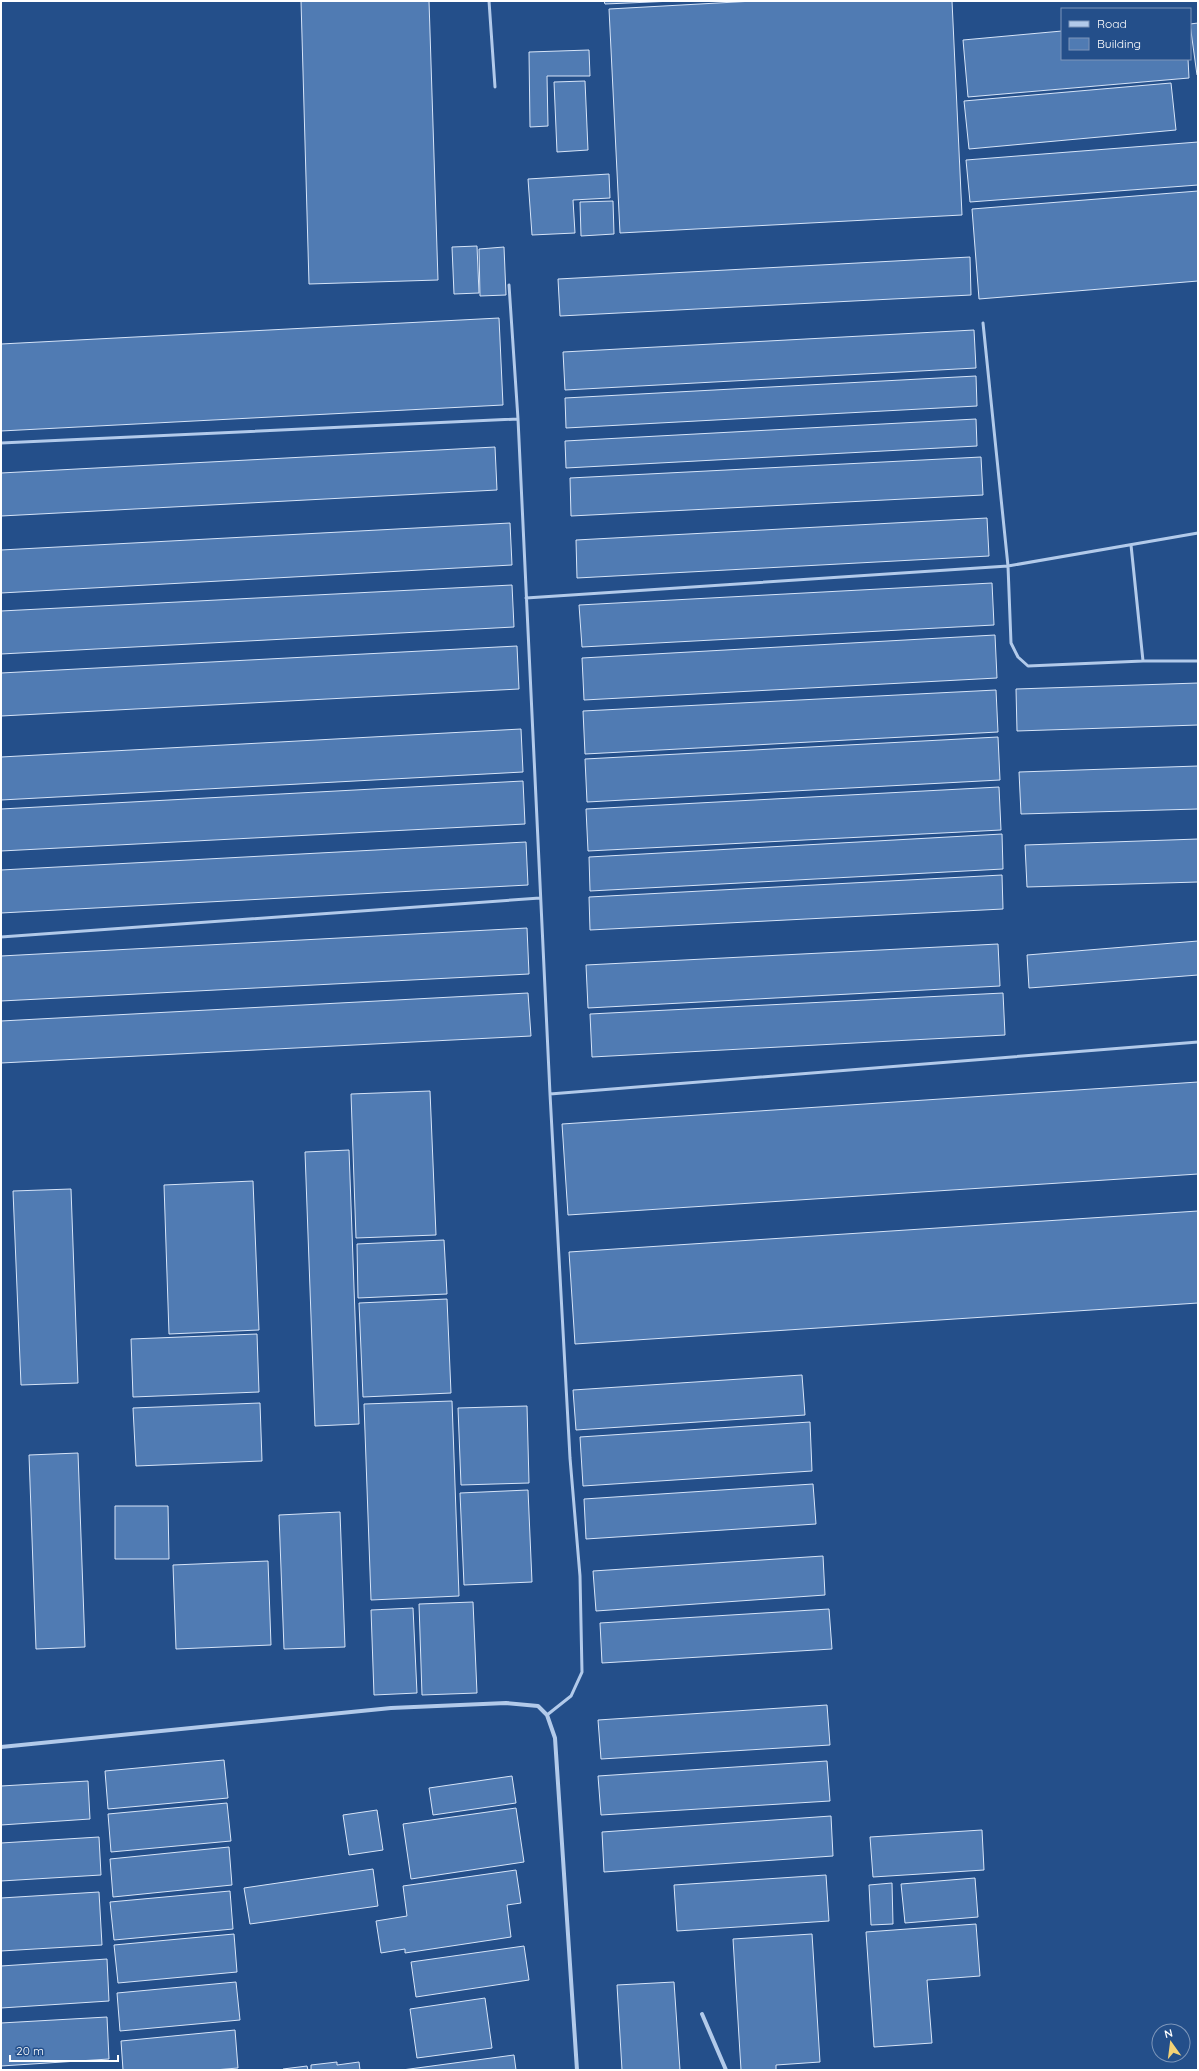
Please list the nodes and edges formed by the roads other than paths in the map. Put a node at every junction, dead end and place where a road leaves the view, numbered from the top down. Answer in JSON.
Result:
{"nodes":[{"id":1,"x":489,"y":1,"type":"edge"},
{"id":2,"x":495,"y":88,"type":"dead end"},
{"id":3,"x":509,"y":285,"type":"dead end"},
{"id":4,"x":983,"y":323,"type":"dead end"},
{"id":5,"x":518,"y":419,"type":"junction"},
{"id":6,"x":1,"y":443,"type":"edge"},
{"id":7,"x":1198,"y":533,"type":"edge"},
{"id":8,"x":1131,"y":545,"type":"junction"},
{"id":9,"x":1008,"y":566,"type":"junction"},
{"id":10,"x":526,"y":598,"type":"junction"},
{"id":11,"x":1143,"y":661,"type":"junction"},
{"id":12,"x":1198,"y":661,"type":"edge"},
{"id":13,"x":540,"y":898,"type":"junction"},
{"id":14,"x":1,"y":937,"type":"edge"},
{"id":15,"x":1198,"y":1042,"type":"edge"},
{"id":16,"x":550,"y":1094,"type":"junction"},
{"id":17,"x":547,"y":1715,"type":"junction"},
{"id":18,"x":1,"y":1747,"type":"edge"},
{"id":19,"x":702,"y":2014,"type":"dead end"},
{"id":20,"x":577,"y":2070,"type":"edge"},
{"id":21,"x":726,"y":2070,"type":"edge"}],
"edges":[{"from":1,"to":2,"type":"lane"},
{"from":3,"to":5,"type":"lane"},
{"from":4,"to":9,"type":"lane"},
{"from":5,"to":6,"type":"lane"},
{"from":5,"to":10,"type":"lane"},
{"from":7,"to":8,"type":"lane"},
{"from":8,"to":9,"type":"lane"},
{"from":8,"to":11,"type":"lane"},
{"from":9,"to":10,"type":"lane"},
{"from":9,"to":11,"type":"lane"},
{"from":10,"to":13,"type":"lane"},
{"from":11,"to":12,"type":"lane"},
{"from":13,"to":14,"type":"lane"},
{"from":13,"to":16,"type":"lane"},
{"from":15,"to":16,"type":"lane"},
{"from":16,"to":17,"type":"lane"},
{"from":17,"to":18,"type":"street"},
{"from":17,"to":20,"type":"street"},
{"from":19,"to":21,"type":"street"}]}
